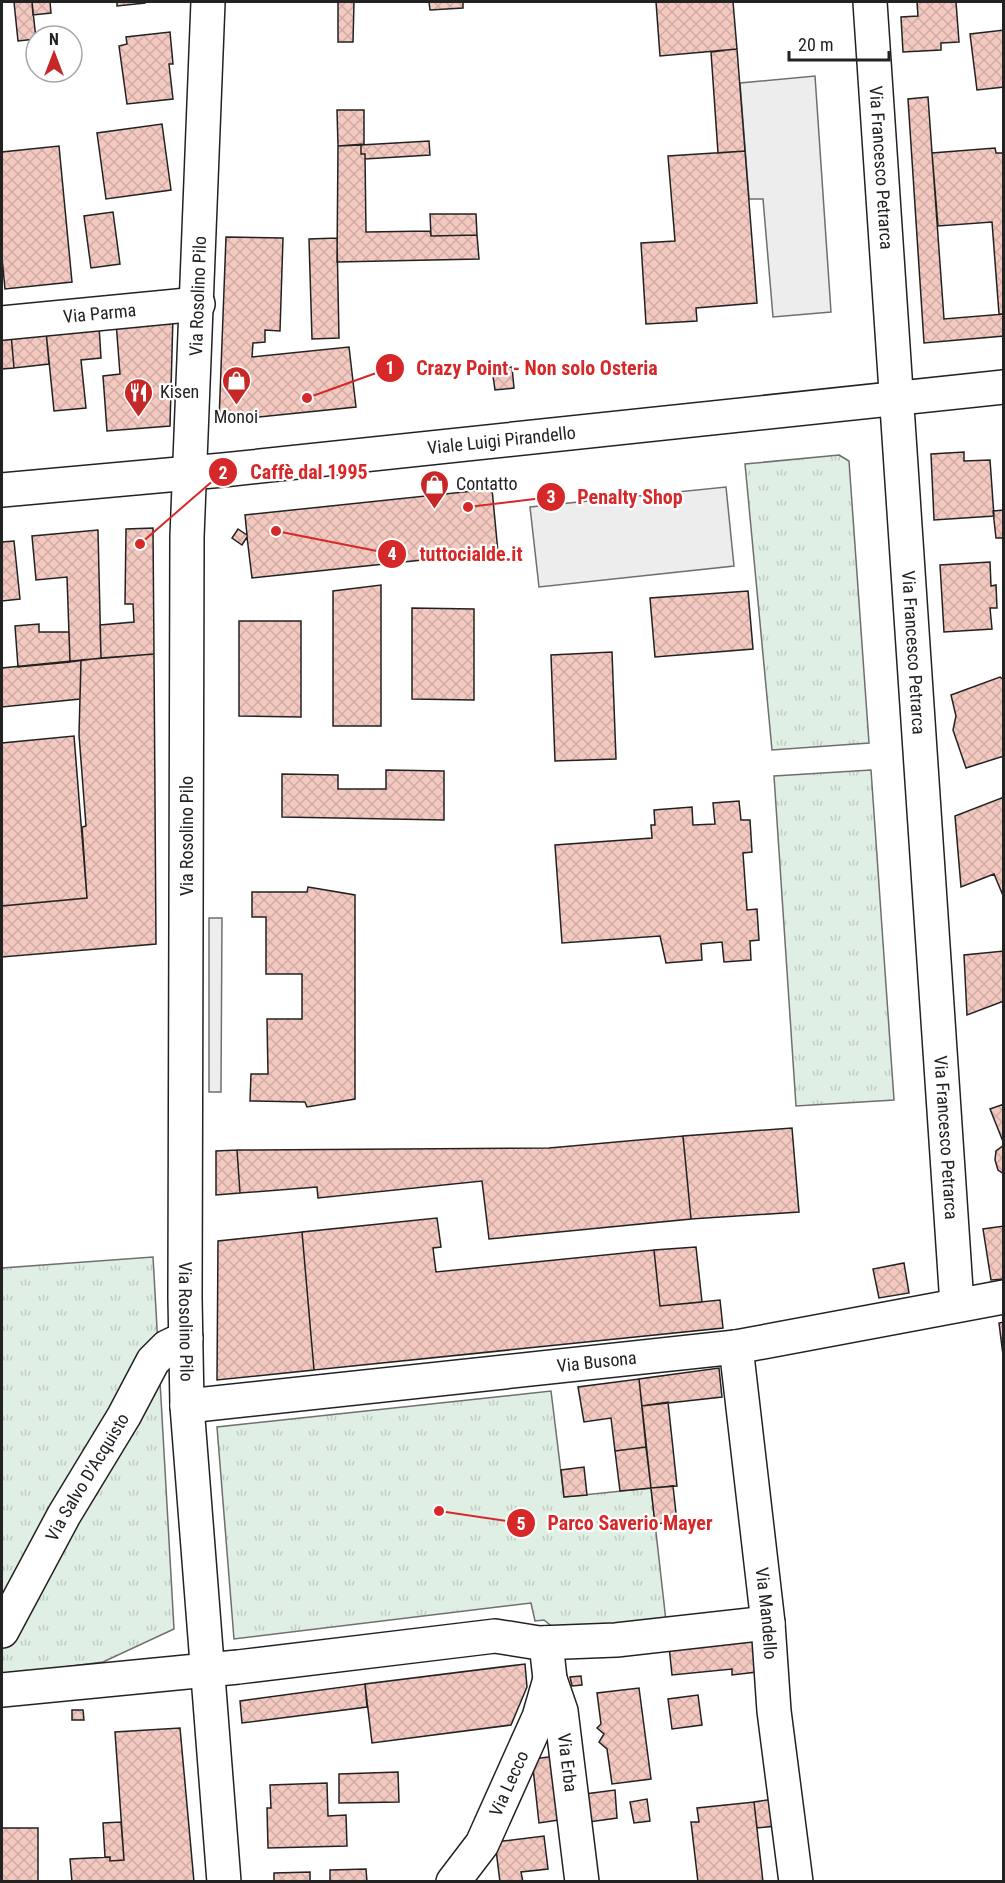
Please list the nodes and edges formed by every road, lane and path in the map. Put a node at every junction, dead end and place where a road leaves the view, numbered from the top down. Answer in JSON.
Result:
{"nodes":[{"id":1,"x":208,"y":2,"type":"edge"},
{"id":2,"x":870,"y":2,"type":"edge"},
{"id":3,"x":198,"y":304,"type":"junction"},
{"id":4,"x":2,"y":323,"type":"edge"},
{"id":5,"x":1004,"y":387,"type":"edge"},
{"id":6,"x":895,"y":399,"type":"junction"},
{"id":7,"x":191,"y":473,"type":"junction"},
{"id":8,"x":2,"y":490,"type":"edge"},
{"id":9,"x":1004,"y":1297,"type":"edge"},
{"id":10,"x":957,"y":1305,"type":"junction"},
{"id":11,"x":186,"y":1338,"type":"junction"},
{"id":12,"x":736,"y":1347,"type":"junction"},
{"id":13,"x":188,"y":1406,"type":"junction"},
{"id":14,"x":768,"y":1623,"type":"junction"},
{"id":15,"x":2,"y":1631,"type":"edge"},
{"id":16,"x":546,"y":1643,"type":"junction"},
{"id":17,"x":206,"y":1670,"type":"junction"},
{"id":18,"x":550,"y":1679,"type":"junction"},
{"id":19,"x":2,"y":1690,"type":"edge"},
{"id":20,"x":224,"y":1881,"type":"edge"},
{"id":21,"x":453,"y":1881,"type":"edge"},
{"id":22,"x":582,"y":1881,"type":"edge"},
{"id":23,"x":796,"y":1881,"type":"edge"}],
"edges":[{"from":1,"to":3,"type":"street","name":"Via Rosolino Pilo"},
{"from":2,"to":6,"type":"street","name":"Via Francesco Petrarca"},
{"from":3,"to":4,"type":"street","name":"Via Parma"},
{"from":3,"to":7,"type":"street","name":"Via Rosolino Pilo"},
{"from":5,"to":6,"type":"street","name":"Viale Luigi Pirandello"},
{"from":6,"to":7,"type":"street","name":"Viale Luigi Pirandello"},
{"from":6,"to":10,"type":"street","name":"Via Francesco Petrarca"},
{"from":7,"to":8,"type":"street","name":"Viale Luigi Pirandello"},
{"from":7,"to":11,"type":"street","name":"Via Rosolino Pilo"},
{"from":9,"to":10,"type":"street","name":"Via Busona"},
{"from":10,"to":12,"type":"street","name":"Via Busona"},
{"from":11,"to":13,"type":"street","name":"Via Rosolino Pilo"},
{"from":11,"to":15,"type":"street","name":"Via Salvo D'Acquisto"},
{"from":12,"to":13,"type":"street","name":"Via Busona"},
{"from":12,"to":14,"type":"street","name":"Via Mandello"},
{"from":13,"to":17,"type":"street","name":"Via Rosolino Pilo"},
{"from":14,"to":16,"type":"street"},
{"from":14,"to":23,"type":"street","name":"Via Mandello"},
{"from":16,"to":17,"type":"street"},
{"from":16,"to":18,"type":"street","name":"Via Erba"},
{"from":17,"to":19,"type":"street"},
{"from":17,"to":20,"type":"street","name":"Via Rosolino Pilo"},
{"from":18,"to":21,"type":"street","name":"Via Lecco"},
{"from":18,"to":22,"type":"street","name":"Via Erba"}]}
